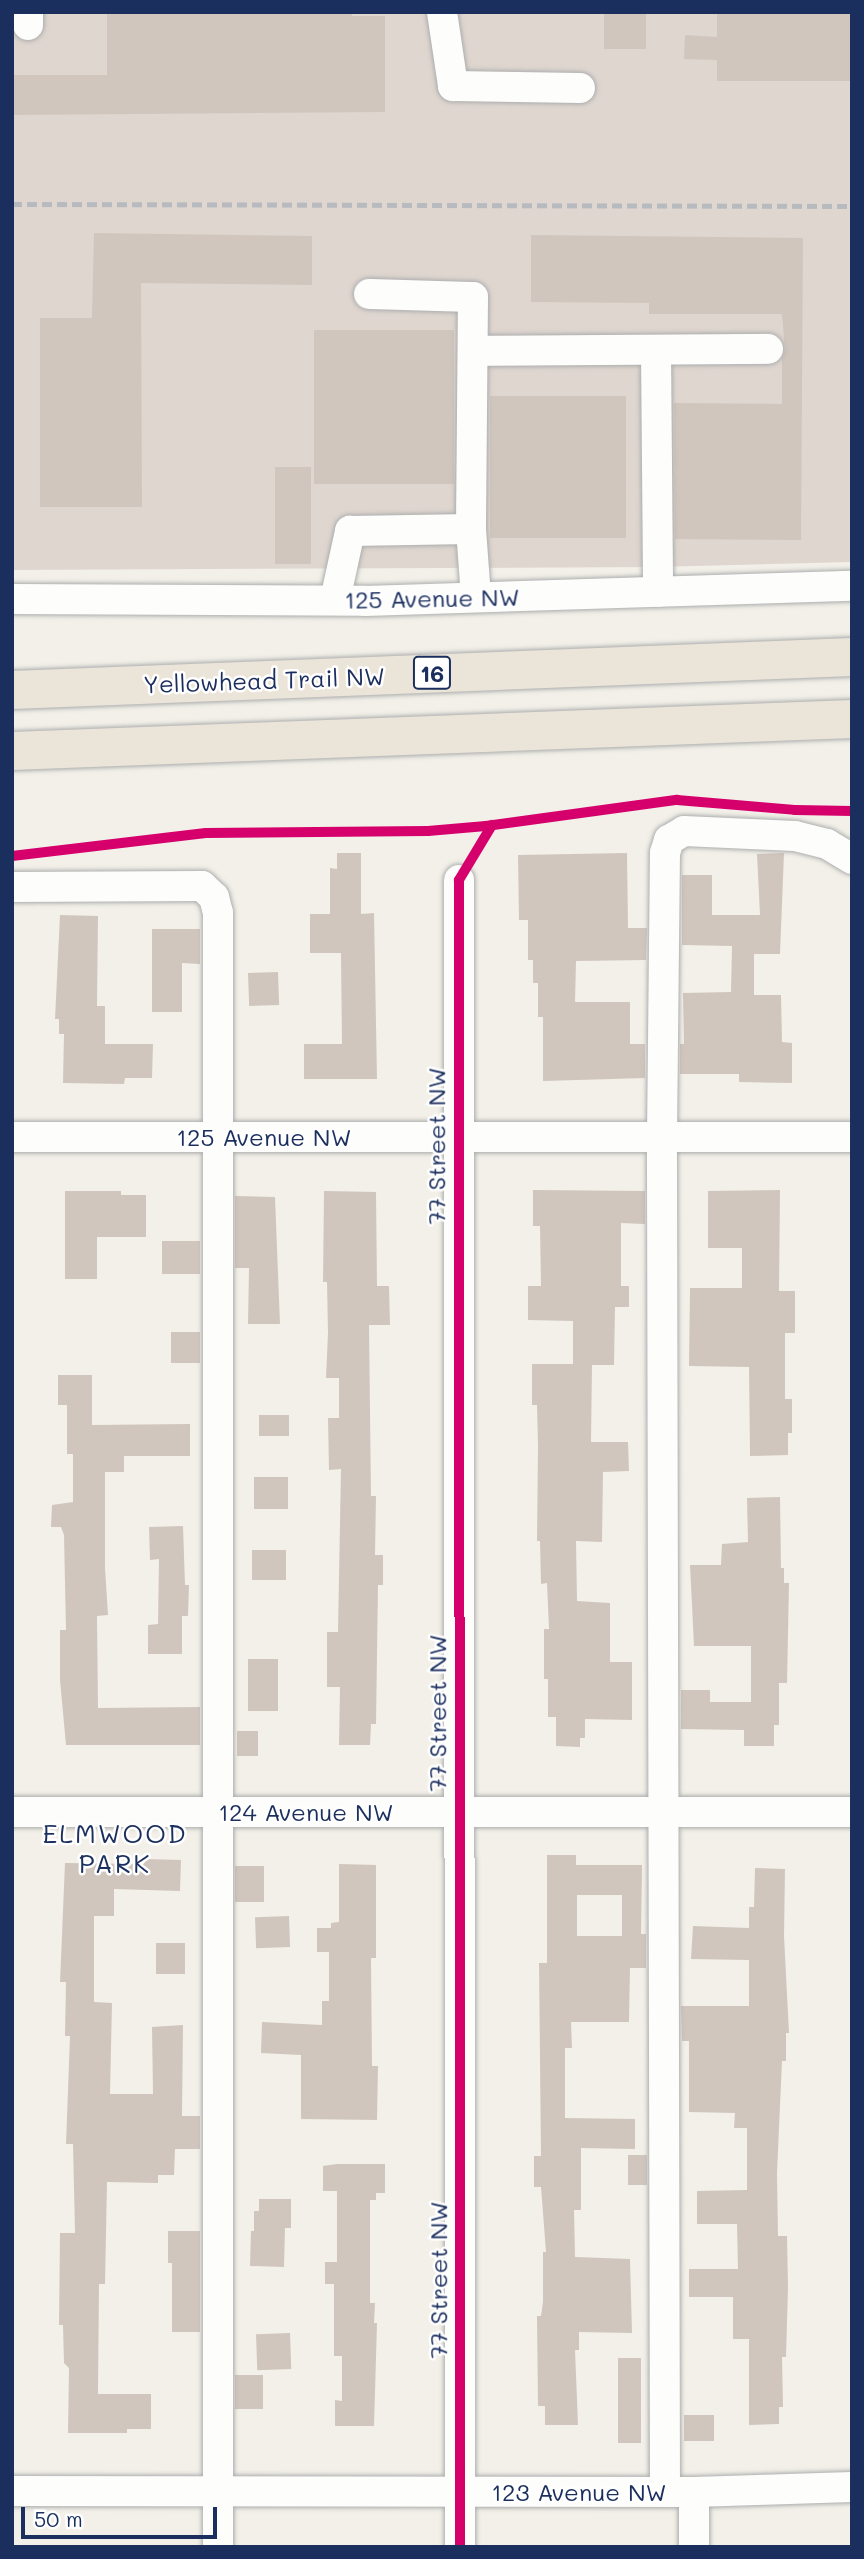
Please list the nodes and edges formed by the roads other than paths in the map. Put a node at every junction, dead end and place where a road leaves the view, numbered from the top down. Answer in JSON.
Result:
{"nodes":[{"id":1,"x":442,"y":12,"type":"edge"},
{"id":2,"x":580,"y":88,"type":"dead end"},
{"id":3,"x":369,"y":294,"type":"dead end"},
{"id":4,"x":768,"y":349,"type":"dead end"},
{"id":5,"x":656,"y":350,"type":"junction"},
{"id":6,"x":474,"y":351,"type":"junction"},
{"id":7,"x":471,"y":529,"type":"junction"},
{"id":8,"x":852,"y":586,"type":"edge"},
{"id":9,"x":658,"y":592,"type":"junction"},
{"id":10,"x":475,"y":597,"type":"junction"},
{"id":11,"x":12,"y":598,"type":"edge"},
{"id":12,"x":335,"y":600,"type":"junction"},
{"id":13,"x":852,"y":657,"type":"edge"},
{"id":14,"x":12,"y":690,"type":"edge"},
{"id":15,"x":852,"y":719,"type":"edge"},
{"id":16,"x":301,"y":741,"type":"junction"},
{"id":17,"x":12,"y":751,"type":"edge"},
{"id":18,"x":12,"y":772,"type":"edge"},
{"id":19,"x":852,"y":859,"type":"edge"},
{"id":20,"x":459,"y":880,"type":"dead end"},
{"id":21,"x":12,"y":887,"type":"edge"},
{"id":22,"x":457,"y":1136,"type":"junction"},
{"id":23,"x":12,"y":1137,"type":"edge"},
{"id":24,"x":217,"y":1137,"type":"junction"},
{"id":25,"x":662,"y":1137,"type":"junction"},
{"id":26,"x":852,"y":1137,"type":"edge"},
{"id":27,"x":12,"y":1812,"type":"edge"},
{"id":28,"x":218,"y":1812,"type":"junction"},
{"id":29,"x":458,"y":1812,"type":"junction"},
{"id":30,"x":662,"y":1812,"type":"junction"},
{"id":31,"x":852,"y":1812,"type":"edge"},
{"id":32,"x":852,"y":2487,"type":"edge"},
{"id":33,"x":12,"y":2491,"type":"edge"},
{"id":34,"x":218,"y":2491,"type":"junction"},
{"id":35,"x":459,"y":2492,"type":"junction"},
{"id":36,"x":679,"y":2492,"type":"junction"},
{"id":37,"x":218,"y":2547,"type":"edge"},
{"id":38,"x":460,"y":2547,"type":"edge"},
{"id":39,"x":694,"y":2547,"type":"edge"}],
"edges":[{"from":1,"to":2,"type":"street"},
{"from":3,"to":6,"type":"street"},
{"from":4,"to":5,"type":"street"},
{"from":5,"to":6,"type":"street"},
{"from":5,"to":9,"type":"street"},
{"from":6,"to":7,"type":"street"},
{"from":7,"to":10,"type":"street"},
{"from":7,"to":12,"type":"street"},
{"from":8,"to":9,"type":"street","name":"125 Avenue NW"},
{"from":9,"to":10,"type":"street","name":"125 Avenue NW"},
{"from":10,"to":12,"type":"street","name":"125 Avenue NW"},
{"from":11,"to":12,"type":"street","name":"125 Avenue NW"},
{"from":13,"to":14,"type":"highway","name":"Yellowhead Trail NW","number":"16"},
{"from":15,"to":16,"type":"highway"},
{"from":16,"to":17,"type":"highway"},
{"from":16,"to":18,"type":"highway"},
{"from":19,"to":25,"type":"street"},
{"from":20,"to":22,"type":"street","name":"77 Street NW"},
{"from":21,"to":24,"type":"street"},
{"from":22,"to":24,"type":"street","name":"125 Avenue NW"},
{"from":22,"to":25,"type":"street","name":"125 Avenue NW"},
{"from":22,"to":29,"type":"street","name":"77 Street NW"},
{"from":23,"to":24,"type":"street","name":"125 Avenue NW"},
{"from":24,"to":28,"type":"street"},
{"from":25,"to":26,"type":"street","name":"125 Avenue NW"},
{"from":25,"to":30,"type":"street"},
{"from":27,"to":28,"type":"street","name":"124 Avenue NW"},
{"from":28,"to":29,"type":"street","name":"124 Avenue NW"},
{"from":28,"to":34,"type":"street"},
{"from":29,"to":30,"type":"street","name":"124 Avenue NW"},
{"from":29,"to":35,"type":"street","name":"77 Street NW"},
{"from":30,"to":31,"type":"street","name":"124 Avenue NW"},
{"from":30,"to":36,"type":"street"},
{"from":32,"to":36,"type":"street","name":"123 Avenue NW"},
{"from":33,"to":34,"type":"street","name":"123 Avenue NW"},
{"from":34,"to":35,"type":"street","name":"123 Avenue NW"},
{"from":34,"to":37,"type":"street"},
{"from":35,"to":36,"type":"street","name":"123 Avenue NW"},
{"from":35,"to":38,"type":"street","name":"77 Street NW"},
{"from":36,"to":39,"type":"street"}]}
